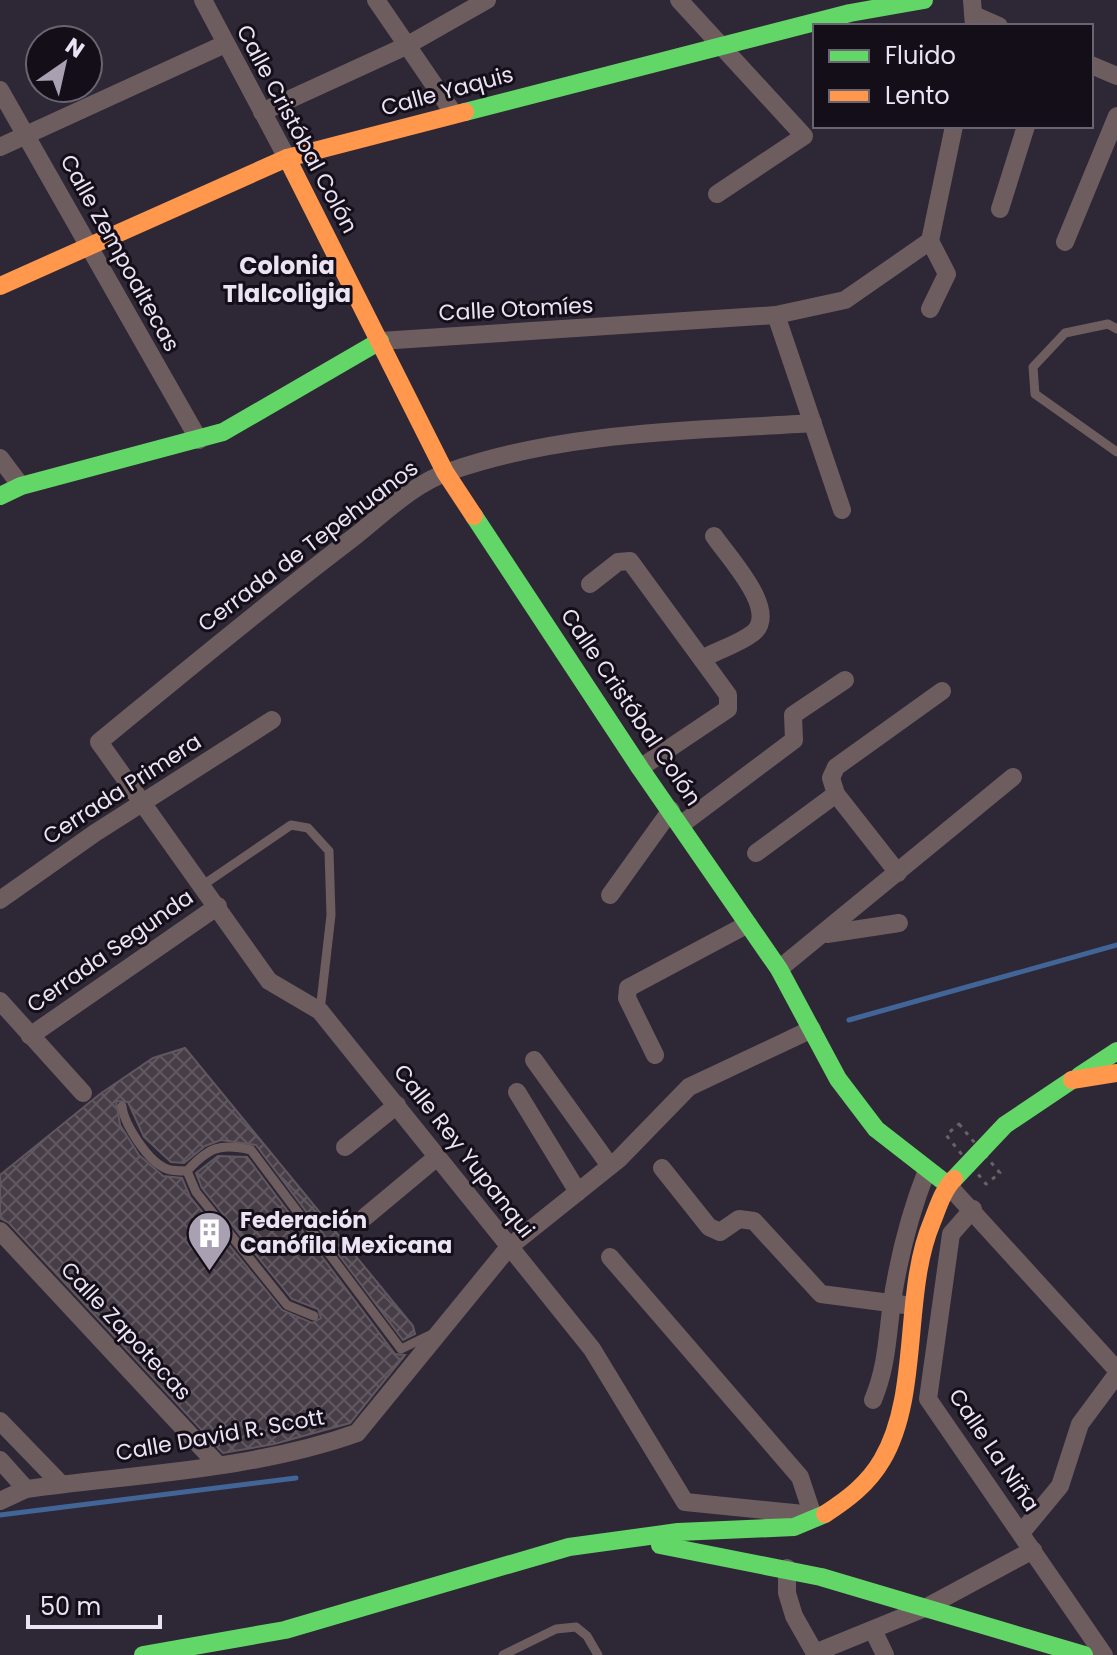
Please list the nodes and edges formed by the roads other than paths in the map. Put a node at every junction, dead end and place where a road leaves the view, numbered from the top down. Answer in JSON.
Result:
{"nodes":[{"id":1,"x":203,"y":0,"type":"edge"},
{"id":2,"x":376,"y":0,"type":"edge"},
{"id":3,"x":487,"y":0,"type":"edge"},
{"id":4,"x":679,"y":0,"type":"edge"},
{"id":5,"x":924,"y":0,"type":"edge"},
{"id":6,"x":845,"y":6,"type":"edge"},
{"id":7,"x":974,"y":14,"type":"edge"},
{"id":8,"x":995,"y":24,"type":"edge"},
{"id":9,"x":225,"y":44,"type":"junction"},
{"id":10,"x":720,"y":45,"type":"junction"},
{"id":11,"x":406,"y":46,"type":"junction"},
{"id":12,"x":1093,"y":66,"type":"edge"},
{"id":13,"x":1117,"y":76,"type":"edge"},
{"id":14,"x":0,"y":90,"type":"edge"},
{"id":15,"x":262,"y":112,"type":"junction"},
{"id":16,"x":454,"y":114,"type":"junction"},
{"id":17,"x":1117,"y":116,"type":"edge"},
{"id":18,"x":954,"y":128,"type":"edge"},
{"id":19,"x":1025,"y":128,"type":"edge"},
{"id":20,"x":26,"y":133,"type":"junction"},
{"id":21,"x":0,"y":147,"type":"edge"},
{"id":22,"x":287,"y":158,"type":"junction"},
{"id":23,"x":717,"y":194,"type":"dead end"},
{"id":24,"x":1000,"y":209,"type":"dead end"},
{"id":25,"x":930,"y":241,"type":"junction"},
{"id":26,"x":1065,"y":242,"type":"dead end"},
{"id":27,"x":85,"y":245,"type":"junction"},
{"id":28,"x":0,"y":286,"type":"edge"},
{"id":29,"x":930,"y":309,"type":"dead end"},
{"id":30,"x":776,"y":315,"type":"junction"},
{"id":31,"x":1117,"y":329,"type":"edge"},
{"id":32,"x":380,"y":341,"type":"junction"},
{"id":33,"x":813,"y":423,"type":"junction"},
{"id":34,"x":199,"y":440,"type":"junction"},
{"id":35,"x":1117,"y":452,"type":"edge"},
{"id":36,"x":0,"y":458,"type":"edge"},
{"id":37,"x":445,"y":472,"type":"junction"},
{"id":38,"x":21,"y":486,"type":"junction"},
{"id":39,"x":0,"y":496,"type":"edge"},
{"id":40,"x":842,"y":510,"type":"dead end"},
{"id":41,"x":714,"y":536,"type":"dead end"},
{"id":42,"x":590,"y":584,"type":"dead end"},
{"id":43,"x":702,"y":659,"type":"junction"},
{"id":44,"x":845,"y":680,"type":"dead end"},
{"id":45,"x":942,"y":691,"type":"dead end"},
{"id":46,"x":272,"y":720,"type":"dead end"},
{"id":47,"x":99,"y":742,"type":"joint"},
{"id":48,"x":640,"y":768,"type":"junction"},
{"id":49,"x":1013,"y":777,"type":"dead end"},
{"id":50,"x":836,"y":794,"type":"junction"},
{"id":51,"x":145,"y":802,"type":"junction"},
{"id":52,"x":676,"y":817,"type":"junction"},
{"id":53,"x":756,"y":853,"type":"dead end"},
{"id":54,"x":898,"y":873,"type":"junction"},
{"id":55,"x":203,"y":885,"type":"junction"},
{"id":56,"x":610,"y":895,"type":"dead end"},
{"id":57,"x":0,"y":900,"type":"edge"},
{"id":58,"x":218,"y":906,"type":"junction"},
{"id":59,"x":899,"y":923,"type":"dead end"},
{"id":60,"x":748,"y":924,"type":"junction"},
{"id":61,"x":824,"y":934,"type":"junction"},
{"id":62,"x":779,"y":969,"type":"junction"},
{"id":63,"x":0,"y":1001,"type":"edge"},
{"id":64,"x":320,"y":1011,"type":"junction"},
{"id":65,"x":812,"y":1029,"type":"junction"},
{"id":66,"x":30,"y":1036,"type":"junction"},
{"id":67,"x":1117,"y":1051,"type":"edge"},
{"id":68,"x":655,"y":1055,"type":"dead end"},
{"id":69,"x":534,"y":1060,"type":"dead end"},
{"id":70,"x":1117,"y":1073,"type":"edge"},
{"id":71,"x":1072,"y":1080,"type":"junction"},
{"id":72,"x":517,"y":1092,"type":"dead end"},
{"id":73,"x":83,"y":1093,"type":"dead end"},
{"id":74,"x":397,"y":1105,"type":"junction"},
{"id":75,"x":122,"y":1106,"type":"dead end"},
{"id":76,"x":345,"y":1147,"type":"dead end"},
{"id":77,"x":437,"y":1157,"type":"junction"},
{"id":78,"x":615,"y":1162,"type":"junction"},
{"id":79,"x":662,"y":1168,"type":"dead end"},
{"id":80,"x":927,"y":1170,"type":"junction"},
{"id":81,"x":187,"y":1171,"type":"junction"},
{"id":82,"x":948,"y":1185,"type":"junction"},
{"id":83,"x":578,"y":1192,"type":"junction"},
{"id":84,"x":973,"y":1209,"type":"junction"},
{"id":85,"x":365,"y":1217,"type":"dead end"},
{"id":86,"x":0,"y":1231,"type":"edge"},
{"id":87,"x":509,"y":1247,"type":"junction"},
{"id":88,"x":610,"y":1257,"type":"dead end"},
{"id":89,"x":892,"y":1303,"type":"junction"},
{"id":90,"x":913,"y":1306,"type":"junction"},
{"id":91,"x":314,"y":1316,"type":"dead end"},
{"id":92,"x":444,"y":1327,"type":"junction"},
{"id":93,"x":1117,"y":1372,"type":"edge"},
{"id":94,"x":873,"y":1400,"type":"dead end"},
{"id":95,"x":0,"y":1421,"type":"edge"},
{"id":96,"x":0,"y":1460,"type":"edge"},
{"id":97,"x":217,"y":1464,"type":"junction"},
{"id":98,"x":61,"y":1484,"type":"junction"},
{"id":99,"x":26,"y":1489,"type":"junction"},
{"id":100,"x":0,"y":1501,"type":"edge"},
{"id":101,"x":815,"y":1517,"type":"junction"},
{"id":102,"x":1021,"y":1533,"type":"junction"},
{"id":103,"x":632,"y":1541,"type":"junction"},
{"id":104,"x":1033,"y":1550,"type":"junction"},
{"id":105,"x":792,"y":1554,"type":"junction"},
{"id":106,"x":925,"y":1608,"type":"junction"},
{"id":107,"x":873,"y":1630,"type":"junction"},
{"id":108,"x":817,"y":1654,"type":"edge"},
{"id":109,"x":143,"y":1655,"type":"edge"},
{"id":110,"x":503,"y":1655,"type":"edge"},
{"id":111,"x":598,"y":1655,"type":"edge"},
{"id":112,"x":885,"y":1655,"type":"edge"},
{"id":113,"x":1084,"y":1655,"type":"edge"},
{"id":114,"x":1104,"y":1655,"type":"edge"}],
"edges":[{"from":1,"to":9,"type":"street","name":"Calle Cristóbal Colón"},
{"from":2,"to":11,"type":"street"},
{"from":3,"to":11,"type":"street"},
{"from":4,"to":10,"type":"street"},
{"from":5,"to":6,"type":"main road","name":"Calle Yaquis"},
{"from":6,"to":10,"type":"main road","name":"Calle Yaquis"},
{"from":7,"to":8,"type":"street"},
{"from":9,"to":15,"type":"street","name":"Calle Cristóbal Colón"},
{"from":9,"to":20,"type":"street"},
{"from":10,"to":16,"type":"main road","name":"Calle Yaquis"},
{"from":10,"to":23,"type":"street"},
{"from":11,"to":15,"type":"street"},
{"from":11,"to":16,"type":"street"},
{"from":12,"to":13,"type":"street"},
{"from":14,"to":20,"type":"street","name":"Calle Zempoaltecas"},
{"from":15,"to":22,"type":"street","name":"Calle Cristóbal Colón"},
{"from":16,"to":22,"type":"main road","name":"Calle Yaquis"},
{"from":17,"to":26,"type":"street"},
{"from":18,"to":25,"type":"street"},
{"from":19,"to":24,"type":"street"},
{"from":20,"to":21,"type":"street"},
{"from":20,"to":27,"type":"street","name":"Calle Zempoaltecas"},
{"from":22,"to":27,"type":"main road","name":"Calle Yaquis"},
{"from":22,"to":32,"type":"main road","name":"Calle Cristóbal Colón"},
{"from":25,"to":29,"type":"street"},
{"from":25,"to":30,"type":"street","name":"Calle Otomíes"},
{"from":27,"to":28,"type":"main road","name":"Calle Yaquis"},
{"from":27,"to":34,"type":"street","name":"Calle Zempoaltecas"},
{"from":30,"to":32,"type":"street","name":"Calle Otomíes"},
{"from":30,"to":33,"type":"street"},
{"from":31,"to":35,"type":"lane"},
{"from":32,"to":34,"type":"main road","name":"Calle Otomíes"},
{"from":32,"to":37,"type":"main road","name":"Calle Cristóbal Colón"},
{"from":33,"to":37,"type":"street","name":"Cerrada de Tepehuanos"},
{"from":33,"to":40,"type":"street"},
{"from":34,"to":38,"type":"main road","name":"Calle Otomíes"},
{"from":36,"to":38,"type":"street"},
{"from":37,"to":47,"type":"street","name":"Cerrada de Tepehuanos"},
{"from":37,"to":48,"type":"main road","name":"Calle Cristóbal Colón"},
{"from":38,"to":39,"type":"main road","name":"Calle Otomíes"},
{"from":41,"to":43,"type":"street"},
{"from":42,"to":43,"type":"street"},
{"from":43,"to":48,"type":"street"},
{"from":44,"to":52,"type":"street"},
{"from":45,"to":50,"type":"street"},
{"from":46,"to":51,"type":"street","name":"Cerrada Primera"},
{"from":47,"to":51,"type":"street","name":"Calle Rey Yupanqui"},
{"from":48,"to":52,"type":"main road","name":"Calle Cristóbal Colón"},
{"from":49,"to":54,"type":"street"},
{"from":50,"to":53,"type":"street"},
{"from":50,"to":54,"type":"street"},
{"from":51,"to":55,"type":"street","name":"Calle Rey Yupanqui"},
{"from":51,"to":57,"type":"street","name":"Cerrada Primera"},
{"from":52,"to":56,"type":"street"},
{"from":52,"to":60,"type":"main road","name":"Calle Cristóbal Colón"},
{"from":54,"to":61,"type":"street"},
{"from":55,"to":58,"type":"street","name":"Calle Rey Yupanqui"},
{"from":55,"to":64,"type":"lane"},
{"from":58,"to":64,"type":"street","name":"Calle Rey Yupanqui"},
{"from":58,"to":66,"type":"street","name":"Cerrada Segunda"},
{"from":59,"to":61,"type":"street"},
{"from":60,"to":62,"type":"main road","name":"Calle Cristóbal Colón"},
{"from":60,"to":68,"type":"street"},
{"from":61,"to":62,"type":"street"},
{"from":62,"to":65,"type":"main road","name":"Calle Cristóbal Colón"},
{"from":63,"to":66,"type":"street","name":"Cerrada Segunda"},
{"from":64,"to":74,"type":"street","name":"Calle Rey Yupanqui"},
{"from":65,"to":78,"type":"street","name":"Calle David R. Scott"},
{"from":65,"to":80,"type":"main road","name":"Calle Cristóbal Colón"},
{"from":66,"to":73,"type":"street","name":"Cerrada Segunda"},
{"from":67,"to":71,"type":"main road"},
{"from":69,"to":78,"type":"street"},
{"from":70,"to":71,"type":"main road"},
{"from":71,"to":82,"type":"main road"},
{"from":72,"to":83,"type":"street"},
{"from":74,"to":76,"type":"street"},
{"from":74,"to":77,"type":"street","name":"Calle Rey Yupanqui"},
{"from":75,"to":81,"type":"lane"},
{"from":77,"to":85,"type":"street"},
{"from":77,"to":87,"type":"street","name":"Calle Rey Yupanqui"},
{"from":78,"to":83,"type":"street","name":"Calle David R. Scott"},
{"from":79,"to":89,"type":"street"},
{"from":80,"to":82,"type":"main road","name":"Calle Cristóbal Colón"},
{"from":80,"to":89,"type":"street"},
{"from":81,"to":91,"type":"lane"},
{"from":81,"to":92,"type":"lane"},
{"from":82,"to":84,"type":"street","name":"Calle Cristóbal Colón"},
{"from":82,"to":90,"type":"main road"},
{"from":83,"to":87,"type":"street","name":"Calle David R. Scott"},
{"from":84,"to":93,"type":"street","name":"Calle Cristóbal Colón"},
{"from":84,"to":102,"type":"street","name":"Calle La Niña"},
{"from":86,"to":97,"type":"street","name":"Calle Zapotecas"},
{"from":87,"to":92,"type":"street","name":"Calle David R. Scott"},
{"from":87,"to":101,"type":"street","name":"Calle Rey Yupanqui"},
{"from":88,"to":101,"type":"street"},
{"from":89,"to":90,"type":"street"},
{"from":89,"to":94,"type":"street"},
{"from":90,"to":101,"type":"main road"},
{"from":92,"to":97,"type":"street","name":"Calle David R. Scott"},
{"from":93,"to":102,"type":"street"},
{"from":95,"to":98,"type":"street"},
{"from":96,"to":99,"type":"street"},
{"from":97,"to":98,"type":"street","name":"Calle David R. Scott"},
{"from":98,"to":99,"type":"street","name":"Calle David R. Scott"},
{"from":99,"to":100,"type":"street","name":"Calle David R. Scott"},
{"from":101,"to":103,"type":"main road"},
{"from":101,"to":105,"type":"main road"},
{"from":102,"to":104,"type":"street","name":"Calle La Niña"},
{"from":103,"to":105,"type":"main road"},
{"from":103,"to":109,"type":"main road"},
{"from":104,"to":106,"type":"street"},
{"from":104,"to":114,"type":"street","name":"Calle La Niña"},
{"from":105,"to":106,"type":"main road"},
{"from":105,"to":108,"type":"street"},
{"from":106,"to":107,"type":"street"},
{"from":106,"to":113,"type":"main road"},
{"from":107,"to":108,"type":"street"},
{"from":107,"to":112,"type":"street"},
{"from":110,"to":111,"type":"lane"}]}
